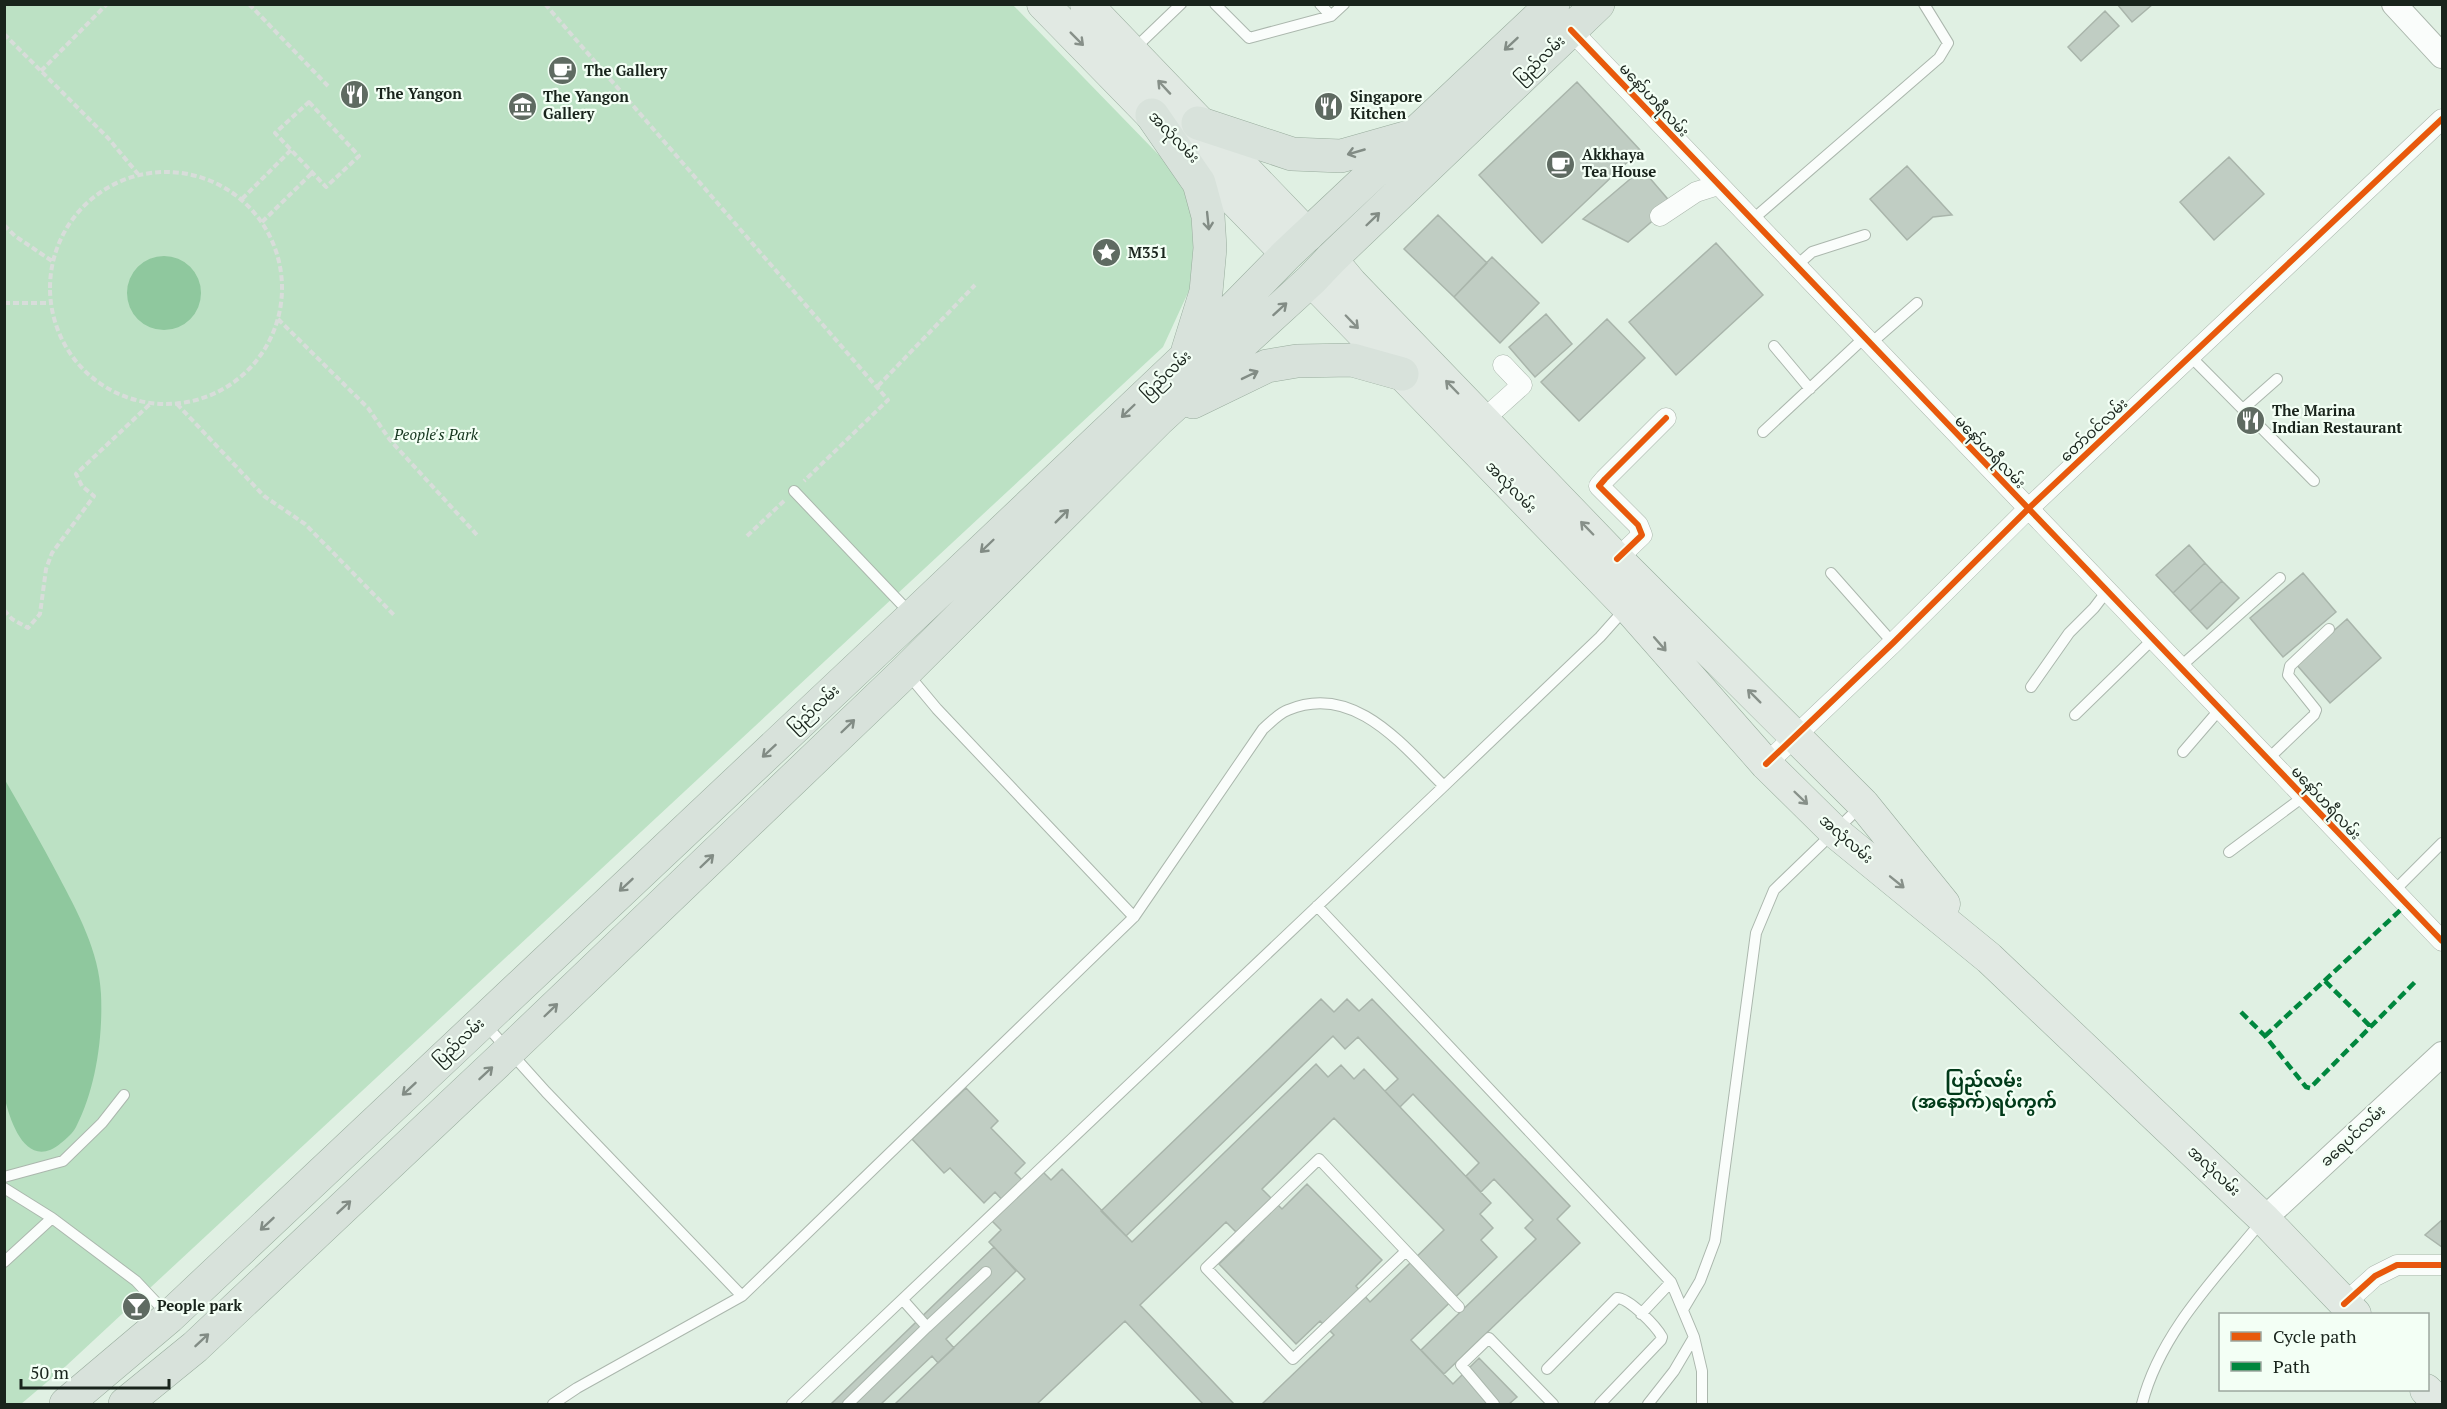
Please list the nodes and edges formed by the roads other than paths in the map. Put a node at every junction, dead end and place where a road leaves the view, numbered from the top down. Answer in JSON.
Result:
{"nodes":[{"id":1,"x":1043,"y":4,"type":"edge"},
{"id":2,"x":1086,"y":4,"type":"edge"},
{"id":3,"x":1181,"y":4,"type":"edge"},
{"id":4,"x":1215,"y":4,"type":"edge"},
{"id":5,"x":1320,"y":4,"type":"edge"},
{"id":6,"x":1344,"y":4,"type":"edge"},
{"id":7,"x":1598,"y":4,"type":"edge"},
{"id":8,"x":1924,"y":4,"type":"edge"},
{"id":9,"x":2394,"y":4,"type":"edge"},
{"id":10,"x":1556,"y":12,"type":"edge"},
{"id":11,"x":1331,"y":16,"type":"junction"},
{"id":12,"x":2442,"y":56,"type":"edge"},
{"id":13,"x":1120,"y":62,"type":"junction"},
{"id":14,"x":1152,"y":115,"type":"junction"},
{"id":15,"x":2442,"y":119,"type":"edge"},
{"id":16,"x":1198,"y":123,"type":"junction"},
{"id":17,"x":1412,"y":136,"type":"junction"},
{"id":18,"x":1718,"y":185,"type":"junction"},
{"id":19,"x":1660,"y":216,"type":"dead end"},
{"id":20,"x":1752,"y":220,"type":"junction"},
{"id":21,"x":1864,"y":235,"type":"dead end"},
{"id":22,"x":1297,"y":245,"type":"junction"},
{"id":23,"x":1796,"y":266,"type":"junction"},
{"id":24,"x":1321,"y":270,"type":"junction"},
{"id":25,"x":1917,"y":303,"type":"dead end"},
{"id":26,"x":1868,"y":340,"type":"junction"},
{"id":27,"x":1774,"y":346,"type":"dead end"},
{"id":28,"x":2190,"y":356,"type":"junction"},
{"id":29,"x":1186,"y":357,"type":"junction"},
{"id":30,"x":1503,"y":365,"type":"dead end"},
{"id":31,"x":1402,"y":374,"type":"junction"},
{"id":32,"x":2277,"y":379,"type":"dead end"},
{"id":33,"x":1810,"y":388,"type":"junction"},
{"id":34,"x":2243,"y":409,"type":"junction"},
{"id":35,"x":1666,"y":418,"type":"dead end"},
{"id":36,"x":1159,"y":419,"type":"junction"},
{"id":37,"x":1484,"y":420,"type":"junction"},
{"id":38,"x":1763,"y":432,"type":"dead end"},
{"id":39,"x":2314,"y":480,"type":"dead end"},
{"id":40,"x":794,"y":491,"type":"road end"},
{"id":41,"x":2028,"y":509,"type":"junction"},
{"id":42,"x":1617,"y":559,"type":"junction"},
{"id":43,"x":1831,"y":573,"type":"dead end"},
{"id":44,"x":2280,"y":578,"type":"dead end"},
{"id":45,"x":2107,"y":591,"type":"junction"},
{"id":46,"x":1637,"y":597,"type":"junction"},
{"id":47,"x":913,"y":616,"type":"junction"},
{"id":48,"x":2329,"y":629,"type":"dead end"},
{"id":49,"x":2153,"y":639,"type":"junction"},
{"id":50,"x":1893,"y":643,"type":"junction"},
{"id":51,"x":2180,"y":667,"type":"junction"},
{"id":52,"x":905,"y":672,"type":"junction"},
{"id":53,"x":2031,"y":687,"type":"dead end"},
{"id":54,"x":2220,"y":709,"type":"junction"},
{"id":55,"x":2075,"y":714,"type":"dead end"},
{"id":56,"x":1796,"y":737,"type":"junction"},
{"id":57,"x":2183,"y":752,"type":"dead end"},
{"id":58,"x":2268,"y":759,"type":"junction"},
{"id":59,"x":1766,"y":764,"type":"junction"},
{"id":60,"x":1444,"y":786,"type":"junction"},
{"id":61,"x":2303,"y":797,"type":"junction"},
{"id":62,"x":1863,"y":804,"type":"junction"},
{"id":63,"x":1835,"y":831,"type":"junction"},
{"id":64,"x":2442,"y":843,"type":"edge"},
{"id":65,"x":2229,"y":852,"type":"dead end"},
{"id":66,"x":2394,"y":891,"type":"junction"},
{"id":67,"x":1317,"y":906,"type":"junction"},
{"id":68,"x":1134,"y":916,"type":"junction"},
{"id":69,"x":2442,"y":941,"type":"edge"},
{"id":70,"x":1989,"y":958,"type":"junction"},
{"id":71,"x":482,"y":1020,"type":"junction"},
{"id":72,"x":509,"y":1051,"type":"junction"},
{"id":73,"x":2442,"y":1054,"type":"edge"},
{"id":74,"x":124,"y":1095,"type":"dead end"},
{"id":75,"x":4,"y":1177,"type":"edge"},
{"id":76,"x":4,"y":1188,"type":"edge"},
{"id":77,"x":52,"y":1218,"type":"junction"},
{"id":78,"x":2264,"y":1219,"type":"junction"},
{"id":79,"x":1406,"y":1251,"type":"junction"},
{"id":80,"x":4,"y":1262,"type":"edge"},
{"id":81,"x":2442,"y":1265,"type":"edge"},
{"id":82,"x":986,"y":1272,"type":"dead end"},
{"id":83,"x":1671,"y":1282,"type":"junction"},
{"id":84,"x":742,"y":1296,"type":"junction"},
{"id":85,"x":903,"y":1300,"type":"junction"},
{"id":86,"x":1459,"y":1307,"type":"dead end"},
{"id":87,"x":1684,"y":1308,"type":"junction"},
{"id":88,"x":2350,"y":1309,"type":"edge"},
{"id":89,"x":1641,"y":1314,"type":"junction"},
{"id":90,"x":169,"y":1317,"type":"junction"},
{"id":91,"x":927,"y":1327,"type":"junction"},
{"id":92,"x":1694,"y":1337,"type":"junction"},
{"id":93,"x":1547,"y":1369,"type":"dead end"},
{"id":94,"x":2428,"y":1391,"type":"edge"},
{"id":95,"x":66,"y":1404,"type":"edge"},
{"id":96,"x":125,"y":1404,"type":"edge"},
{"id":97,"x":554,"y":1404,"type":"edge"},
{"id":98,"x":792,"y":1404,"type":"edge"},
{"id":99,"x":848,"y":1404,"type":"edge"},
{"id":100,"x":1494,"y":1404,"type":"edge"},
{"id":101,"x":1553,"y":1404,"type":"edge"},
{"id":102,"x":1600,"y":1404,"type":"edge"},
{"id":103,"x":1648,"y":1404,"type":"edge"},
{"id":104,"x":1702,"y":1404,"type":"edge"},
{"id":105,"x":2142,"y":1404,"type":"edge"},
{"id":106,"x":2440,"y":1404,"type":"edge"}],
"edges":[{"from":1,"to":13,"type":"main road","name":"အလုံလမ်း","one_way":true},
{"from":2,"to":13,"type":"main road","name":"အလုံလမ်း"},
{"from":3,"to":13,"type":"lane"},
{"from":4,"to":11,"type":"lane"},
{"from":5,"to":11,"type":"lane"},
{"from":6,"to":11,"type":"lane"},
{"from":7,"to":10,"type":"highway","name":"ပြည်လမ်း"},
{"from":8,"to":20,"type":"lane"},
{"from":9,"to":12,"type":"street"},
{"from":10,"to":17,"type":"highway","name":"ပြည်လမ်း","one_way":true},
{"from":10,"to":18,"type":"street","name":"မနော်ဟရီလမ်း"},
{"from":24,"to":10,"type":"highway","name":"ပြည်လမ်း","one_way":true},
{"from":13,"to":14,"type":"main road","name":"အလုံလမ်း"},
{"from":16,"to":13,"type":"main road","name":"အလုံလမ်း","one_way":true},
{"from":14,"to":22,"type":"main road","name":"အလုံလမ်း"},
{"from":14,"to":29,"type":"highway","one_way":true},
{"from":15,"to":28,"type":"street","name":"တော်ဝင်လမ်း"},
{"from":17,"to":16,"type":"highway","one_way":true},
{"from":16,"to":22,"type":"main road","name":"အလုံလမ်း"},
{"from":17,"to":22,"type":"highway","name":"ပြည်လမ်း"},
{"from":18,"to":19,"type":"street"},
{"from":18,"to":20,"type":"street","name":"မနော်ဟရီလမ်း"},
{"from":20,"to":23,"type":"street","name":"မနော်ဟရီလမ်း"},
{"from":21,"to":23,"type":"lane"},
{"from":22,"to":24,"type":"highway","name":"အလုံလမ်း"},
{"from":22,"to":29,"type":"highway","name":"ပြည်လမ်း"},
{"from":23,"to":26,"type":"street","name":"မနော်ဟရီလမ်း"},
{"from":24,"to":31,"type":"main road","name":"အလုံလမ်း","one_way":true},
{"from":36,"to":24,"type":"highway","name":"ပြည်လမ်း","one_way":true},
{"from":37,"to":24,"type":"main road","name":"အလုံလမ်း","one_way":true},
{"from":25,"to":26,"type":"lane"},
{"from":26,"to":33,"type":"lane"},
{"from":26,"to":41,"type":"street","name":"မနော်ဟရီလမ်း"},
{"from":27,"to":33,"type":"lane"},
{"from":28,"to":34,"type":"lane"},
{"from":28,"to":41,"type":"street","name":"တော်ဝင်လမ်း"},
{"from":29,"to":47,"type":"highway","name":"ပြည်လမ်း","one_way":true},
{"from":30,"to":37,"type":"street"},
{"from":36,"to":31,"type":"highway","one_way":true},
{"from":31,"to":46,"type":"main road","name":"အလုံလမ်း"},
{"from":32,"to":34,"type":"lane"},
{"from":33,"to":38,"type":"lane"},
{"from":34,"to":39,"type":"lane"},
{"from":35,"to":42,"type":"street"},
{"from":52,"to":36,"type":"highway","name":"ပြည်လမ်း","one_way":true},
{"from":42,"to":37,"type":"main road","name":"အလုံလမ်း","one_way":true},
{"from":40,"to":47,"type":"lane"},
{"from":41,"to":45,"type":"street","name":"မနော်ဟရီလမ်း"},
{"from":41,"to":50,"type":"street","name":"တော်ဝင်လမ်း"},
{"from":42,"to":46,"type":"main road","name":"အလုံလမ်း"},
{"from":43,"to":50,"type":"lane"},
{"from":44,"to":51,"type":"lane"},
{"from":45,"to":49,"type":"street","name":"မနော်ဟရီလမ်း"},
{"from":45,"to":53,"type":"lane"},
{"from":56,"to":46,"type":"main road","name":"အလုံလမ်း","one_way":true},
{"from":46,"to":59,"type":"main road","name":"အလုံလမ်း","one_way":true},
{"from":46,"to":60,"type":"lane"},
{"from":47,"to":71,"type":"highway","name":"ပြည်လမ်း","one_way":true},
{"from":48,"to":58,"type":"lane"},
{"from":49,"to":51,"type":"street","name":"မနော်ဟရီလမ်း"},
{"from":49,"to":55,"type":"lane"},
{"from":50,"to":56,"type":"street","name":"တော်ဝင်လမ်း"},
{"from":51,"to":54,"type":"street","name":"မနော်ဟရီလမ်း"},
{"from":52,"to":68,"type":"lane"},
{"from":72,"to":52,"type":"highway","name":"ပြည်လမ်း","one_way":true},
{"from":54,"to":57,"type":"lane"},
{"from":54,"to":58,"type":"street","name":"မနော်ဟရီလမ်း"},
{"from":56,"to":59,"type":"street","name":"တော်ဝင်လမ်း"},
{"from":56,"to":62,"type":"main road","name":"အလုံလမ်း"},
{"from":58,"to":61,"type":"street","name":"မနော်ဟရီလမ်း"},
{"from":59,"to":63,"type":"main road","name":"အလုံလမ်း","one_way":true},
{"from":60,"to":67,"type":"lane"},
{"from":60,"to":68,"type":"lane"},
{"from":61,"to":65,"type":"lane"},
{"from":61,"to":66,"type":"street","name":"မနော်ဟရီလမ်း"},
{"from":62,"to":63,"type":"lane"},
{"from":62,"to":70,"type":"main road","name":"အလုံလမ်း"},
{"from":63,"to":70,"type":"main road","name":"အလုံလမ်း","one_way":true},
{"from":63,"to":87,"type":"lane"},
{"from":64,"to":66,"type":"lane"},
{"from":66,"to":69,"type":"street","name":"မနော်ဟရီလမ်း"},
{"from":67,"to":83,"type":"lane"},
{"from":67,"to":85,"type":"lane"},
{"from":68,"to":84,"type":"lane"},
{"from":70,"to":78,"type":"main road","name":"အလုံလမ်း"},
{"from":71,"to":72,"type":"lane"},
{"from":71,"to":90,"type":"highway","name":"ပြည်လမ်း","one_way":true},
{"from":72,"to":84,"type":"lane"},
{"from":96,"to":72,"type":"highway","name":"ပြည်လမ်း","one_way":true},
{"from":73,"to":78,"type":"street","name":"ခရေပင်လမ်း"},
{"from":74,"to":75,"type":"lane"},
{"from":76,"to":77,"type":"lane"},
{"from":77,"to":80,"type":"lane"},
{"from":77,"to":90,"type":"lane"},
{"from":78,"to":88,"type":"main road","name":"အလုံလမ်း"},
{"from":78,"to":105,"type":"lane"},
{"from":79,"to":79,"type":"lane"},
{"from":79,"to":86,"type":"lane"},
{"from":81,"to":88,"type":"street"},
{"from":82,"to":91,"type":"lane"},
{"from":83,"to":87,"type":"lane"},
{"from":83,"to":89,"type":"lane"},
{"from":84,"to":97,"type":"lane"},
{"from":85,"to":91,"type":"lane"},
{"from":85,"to":98,"type":"lane"},
{"from":87,"to":92,"type":"lane"},
{"from":89,"to":93,"type":"lane"},
{"from":89,"to":102,"type":"lane"},
{"from":90,"to":95,"type":"highway","name":"ပြည်လမ်း"},
{"from":91,"to":99,"type":"lane"},
{"from":92,"to":103,"type":"lane"},
{"from":92,"to":104,"type":"lane"},
{"from":94,"to":106,"type":"main road"},
{"from":100,"to":101,"type":"lane"}]}
